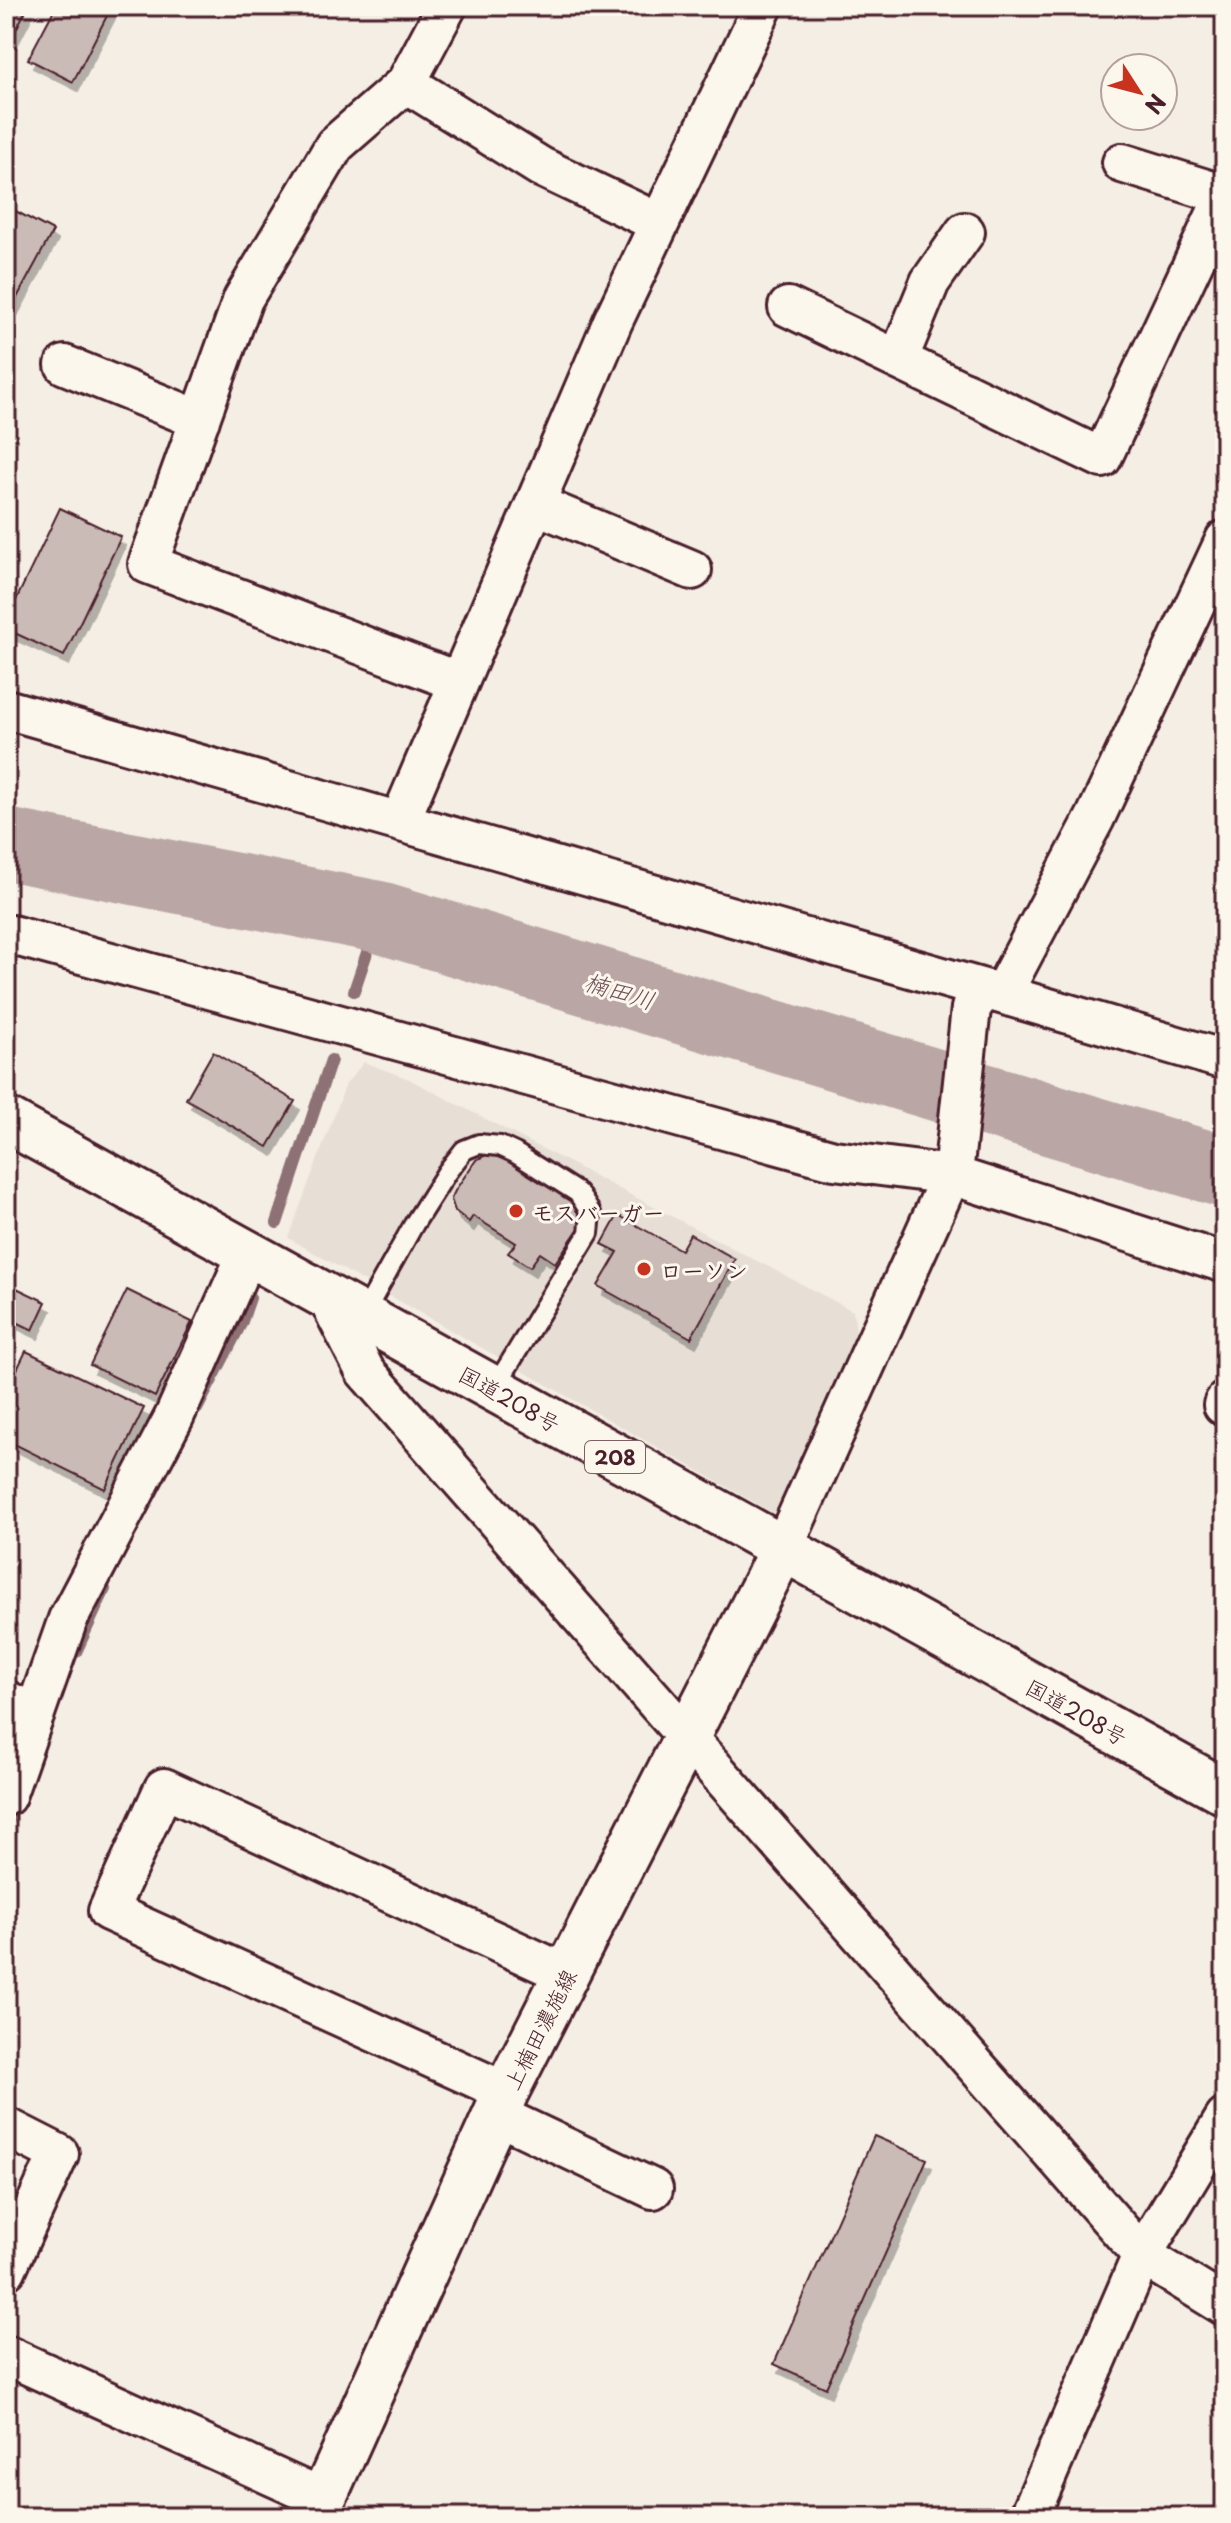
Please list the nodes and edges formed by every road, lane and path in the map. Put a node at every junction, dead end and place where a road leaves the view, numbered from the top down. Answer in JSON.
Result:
{"nodes":[{"id":1,"x":447,"y":6,"type":"edge"},
{"id":2,"x":763,"y":6,"type":"edge"},
{"id":3,"x":406,"y":83,"type":"junction"},
{"id":4,"x":1122,"y":163,"type":"dead end"},
{"id":5,"x":659,"y":223,"type":"junction"},
{"id":6,"x":965,"y":232,"type":"dead end"},
{"id":7,"x":788,"y":307,"type":"dead end"},
{"id":8,"x":898,"y":360,"type":"junction"},
{"id":9,"x":65,"y":365,"type":"dead end"},
{"id":10,"x":200,"y":420,"type":"junction"},
{"id":11,"x":535,"y":504,"type":"junction"},
{"id":12,"x":1225,"y":540,"type":"edge"},
{"id":13,"x":692,"y":570,"type":"dead end"},
{"id":14,"x":459,"y":682,"type":"junction"},
{"id":15,"x":6,"y":709,"type":"edge"},
{"id":16,"x":400,"y":821,"type":"junction"},
{"id":17,"x":9,"y":934,"type":"edge"},
{"id":18,"x":986,"y":997,"type":"junction"},
{"id":19,"x":1225,"y":1060,"type":"edge"},
{"id":20,"x":6,"y":1120,"type":"edge"},
{"id":21,"x":953,"y":1170,"type":"junction"},
{"id":22,"x":248,"y":1252,"type":"junction"},
{"id":23,"x":1225,"y":1263,"type":"edge"},
{"id":24,"x":344,"y":1305,"type":"junction"},
{"id":25,"x":494,"y":1389,"type":"junction"},
{"id":26,"x":782,"y":1550,"type":"junction"},
{"id":27,"x":20,"y":1707,"type":"edge"},
{"id":28,"x":687,"y":1739,"type":"junction"},
{"id":29,"x":1225,"y":1792,"type":"edge"},
{"id":30,"x":6,"y":1796,"type":"edge"},
{"id":31,"x":566,"y":1974,"type":"junction"},
{"id":32,"x":502,"y":2103,"type":"junction"},
{"id":33,"x":1225,"y":2118,"type":"edge"},
{"id":34,"x":6,"y":2127,"type":"edge"},
{"id":35,"x":653,"y":2189,"type":"dead end"},
{"id":36,"x":1142,"y":2255,"type":"junction"},
{"id":37,"x":6,"y":2270,"type":"edge"},
{"id":38,"x":1225,"y":2306,"type":"edge"},
{"id":39,"x":6,"y":2355,"type":"edge"},
{"id":40,"x":319,"y":2508,"type":"edge"},
{"id":41,"x":1029,"y":2517,"type":"edge"}],
"edges":[{"from":1,"to":3,"type":"street"},
{"from":2,"to":5,"type":"street"},
{"from":3,"to":5,"type":"street"},
{"from":3,"to":10,"type":"street"},
{"from":4,"to":8,"type":"street"},
{"from":5,"to":11,"type":"street"},
{"from":6,"to":8,"type":"street"},
{"from":7,"to":8,"type":"street"},
{"from":9,"to":10,"type":"street"},
{"from":10,"to":14,"type":"street"},
{"from":11,"to":13,"type":"street"},
{"from":11,"to":14,"type":"street"},
{"from":12,"to":18,"type":"street"},
{"from":14,"to":16,"type":"street"},
{"from":15,"to":16,"type":"street"},
{"from":16,"to":18,"type":"street"},
{"from":17,"to":21,"type":"street"},
{"from":18,"to":19,"type":"street"},
{"from":18,"to":21,"type":"street"},
{"from":20,"to":22,"type":"main road","name":"国道208号","number":"208"},
{"from":21,"to":23,"type":"street"},
{"from":21,"to":26,"type":"street"},
{"from":22,"to":24,"type":"main road","name":"国道208号","number":"208"},
{"from":22,"to":27,"type":"street"},
{"from":24,"to":25,"type":"main road","name":"国道208号","number":"208"},
{"from":24,"to":25,"type":"lane"},
{"from":24,"to":28,"type":"street"},
{"from":25,"to":26,"type":"main road","name":"国道208号","number":"208"},
{"from":26,"to":28,"type":"main road","name":"上楠田濃施線"},
{"from":26,"to":29,"type":"main road","name":"国道208号","number":"208"},
{"from":27,"to":30,"type":"street"},
{"from":28,"to":31,"type":"main road","name":"上楠田濃施線"},
{"from":28,"to":36,"type":"street"},
{"from":31,"to":32,"type":"main road","name":"上楠田濃施線"},
{"from":31,"to":32,"type":"street"},
{"from":32,"to":35,"type":"street"},
{"from":32,"to":40,"type":"main road","name":"上楠田濃施線"},
{"from":33,"to":36,"type":"street"},
{"from":34,"to":37,"type":"street"},
{"from":36,"to":38,"type":"street"},
{"from":36,"to":41,"type":"street"},
{"from":39,"to":40,"type":"street"}]}
